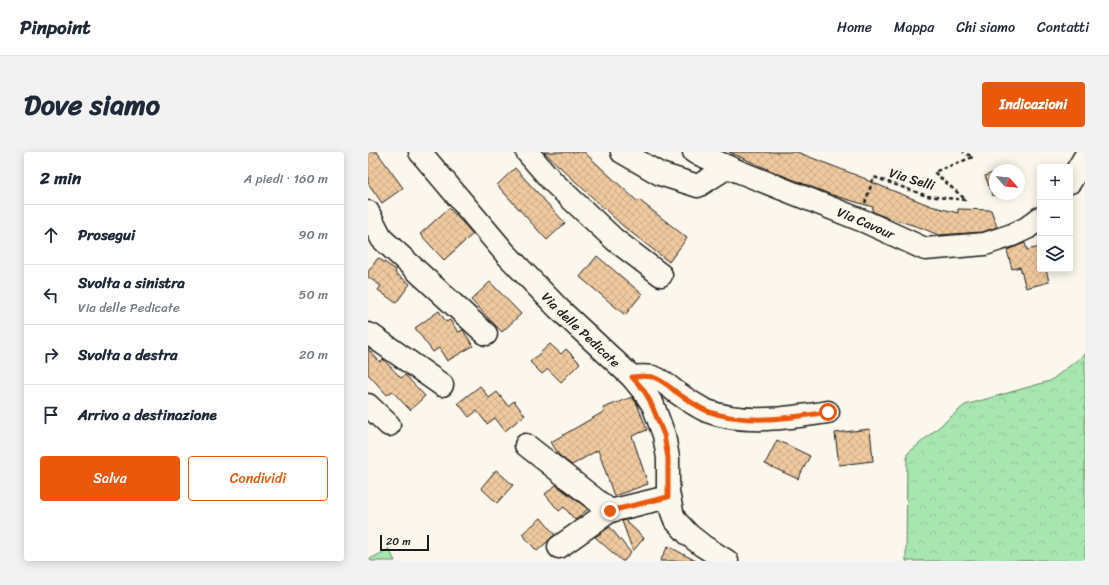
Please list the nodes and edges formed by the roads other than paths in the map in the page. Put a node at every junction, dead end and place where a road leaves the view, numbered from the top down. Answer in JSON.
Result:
{"nodes":[{"id":1,"x":420,"y":152,"type":"edge"},
{"id":2,"x":527,"y":152,"type":"edge"},
{"id":3,"x":622,"y":152,"type":"edge"},
{"id":4,"x":694,"y":152,"type":"edge"},
{"id":5,"x":1085,"y":157,"type":"edge"},
{"id":6,"x":728,"y":167,"type":"junction"},
{"id":7,"x":1073,"y":177,"type":"edge"},
{"id":8,"x":368,"y":212,"type":"edge"},
{"id":9,"x":1037,"y":220,"type":"edge"},
{"id":10,"x":375,"y":241,"type":"edge"},
{"id":11,"x":661,"y":275,"type":"dead end"},
{"id":12,"x":368,"y":334,"type":"edge"},
{"id":13,"x":486,"y":334,"type":"dead end"},
{"id":14,"x":632,"y":377,"type":"junction"},
{"id":15,"x":442,"y":384,"type":"dead end"},
{"id":16,"x":368,"y":405,"type":"edge"},
{"id":17,"x":828,"y":412,"type":"dead end"},
{"id":18,"x":389,"y":425,"type":"dead end"},
{"id":19,"x":526,"y":445,"type":"dead end"},
{"id":20,"x":668,"y":497,"type":"junction"},
{"id":21,"x":610,"y":511,"type":"junction"},
{"id":22,"x":559,"y":547,"type":"dead end"},
{"id":23,"x":726,"y":561,"type":"edge"}],
"edges":[{"from":1,"to":14,"type":"street","name":"Via delle Pedicate"},
{"from":2,"to":11,"type":"street"},
{"from":3,"to":6,"type":"street"},
{"from":4,"to":6,"type":"street","name":"Via Cavour"},
{"from":5,"to":7,"type":"street"},
{"from":6,"to":9,"type":"street","name":"Via Cavour"},
{"from":8,"to":10,"type":"street"},
{"from":10,"to":13,"type":"street"},
{"from":12,"to":15,"type":"street"},
{"from":14,"to":17,"type":"street"},
{"from":14,"to":20,"type":"street","name":"Via delle Pedicate"},
{"from":16,"to":18,"type":"street"},
{"from":19,"to":21,"type":"street"},
{"from":20,"to":21,"type":"street"},
{"from":20,"to":23,"type":"street","name":"Via delle Pedicate"},
{"from":21,"to":22,"type":"street"}]}
